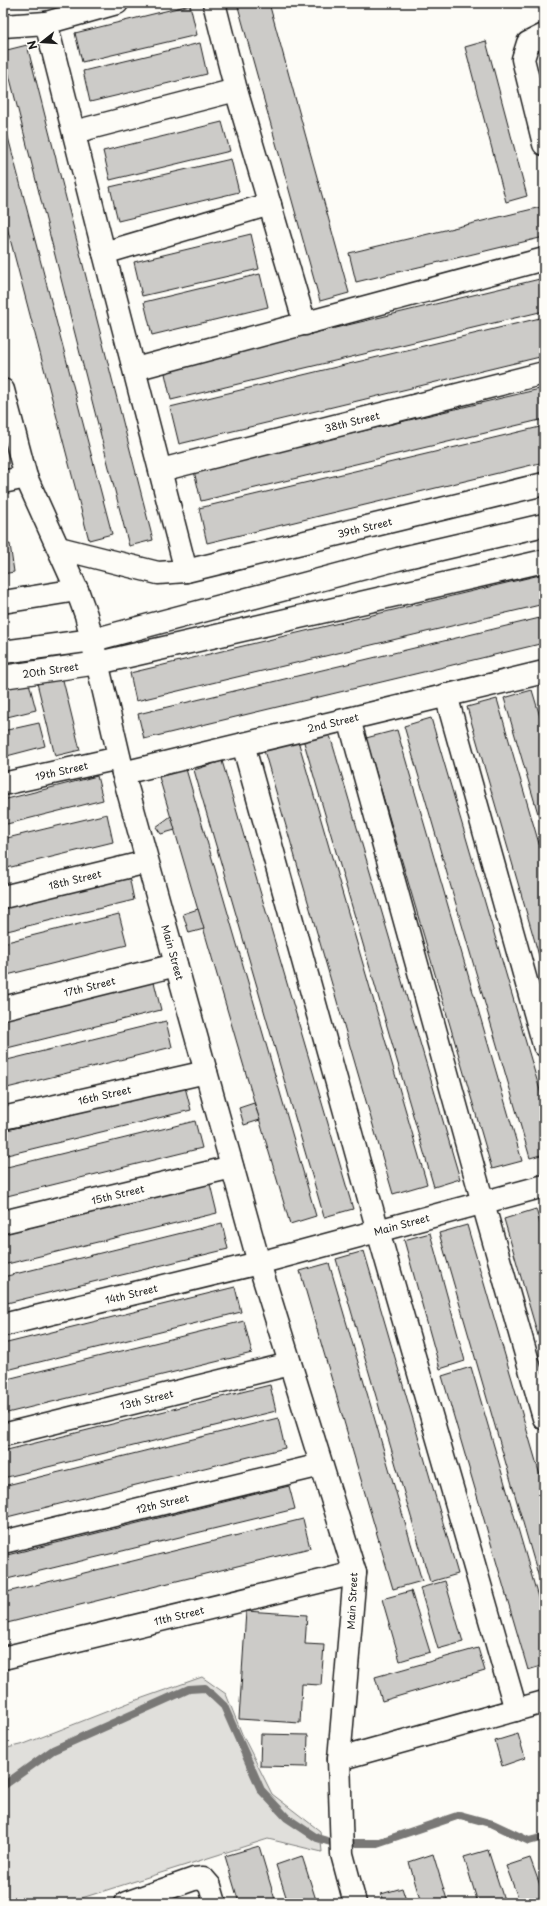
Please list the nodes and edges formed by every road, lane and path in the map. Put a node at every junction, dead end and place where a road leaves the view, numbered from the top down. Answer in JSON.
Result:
{"nodes":[{"id":1,"x":117,"y":3,"type":"edge"},
{"id":2,"x":214,"y":3,"type":"edge"},
{"id":3,"x":46,"y":23,"type":"junction"},
{"id":4,"x":3,"y":26,"type":"edge"},
{"id":5,"x":536,"y":39,"type":"edge"},
{"id":6,"x":236,"y":90,"type":"junction"},
{"id":7,"x":74,"y":132,"type":"junction"},
{"id":8,"x":544,"y":144,"type":"edge"},
{"id":9,"x":270,"y":204,"type":"junction"},
{"id":10,"x":104,"y":253,"type":"junction"},
{"id":11,"x":544,"y":259,"type":"edge"},
{"id":12,"x":305,"y":324,"type":"junction"},
{"id":13,"x":135,"y":369,"type":"junction"},
{"id":14,"x":544,"y":373,"type":"edge"},
{"id":15,"x":3,"y":390,"type":"edge"},
{"id":16,"x":160,"y":470,"type":"junction"},
{"id":17,"x":26,"y":477,"type":"junction"},
{"id":18,"x":3,"y":482,"type":"edge"},
{"id":19,"x":544,"y":484,"type":"edge"},
{"id":20,"x":544,"y":525,"type":"edge"},
{"id":21,"x":59,"y":548,"type":"junction"},
{"id":22,"x":544,"y":561,"type":"edge"},
{"id":23,"x":186,"y":571,"type":"junction"},
{"id":24,"x":77,"y":590,"type":"junction"},
{"id":25,"x":3,"y":602,"type":"edge"},
{"id":26,"x":92,"y":638,"type":"junction"},
{"id":27,"x":3,"y":652,"type":"edge"},
{"id":28,"x":98,"y":663,"type":"junction"},
{"id":29,"x":544,"y":672,"type":"edge"},
{"id":30,"x":3,"y":678,"type":"edge"},
{"id":31,"x":446,"y":695,"type":"junction"},
{"id":32,"x":349,"y":719,"type":"junction"},
{"id":33,"x":243,"y":744,"type":"junction"},
{"id":34,"x":121,"y":766,"type":"junction"},
{"id":35,"x":3,"y":784,"type":"edge"},
{"id":36,"x":147,"y":862,"type":"junction"},
{"id":37,"x":3,"y":897,"type":"edge"},
{"id":38,"x":176,"y":966,"type":"junction"},
{"id":39,"x":3,"y":1008,"type":"edge"},
{"id":40,"x":544,"y":1045,"type":"edge"},
{"id":41,"x":206,"y":1072,"type":"junction"},
{"id":42,"x":3,"y":1118,"type":"edge"},
{"id":43,"x":232,"y":1167,"type":"junction"},
{"id":44,"x":544,"y":1186,"type":"edge"},
{"id":45,"x":482,"y":1203,"type":"junction"},
{"id":46,"x":3,"y":1222,"type":"edge"},
{"id":47,"x":378,"y":1231,"type":"junction"},
{"id":48,"x":259,"y":1263,"type":"junction"},
{"id":49,"x":3,"y":1325,"type":"edge"},
{"id":50,"x":290,"y":1364,"type":"junction"},
{"id":51,"x":544,"y":1418,"type":"edge"},
{"id":52,"x":3,"y":1435,"type":"edge"},
{"id":53,"x":322,"y":1465,"type":"junction"},
{"id":54,"x":3,"y":1542,"type":"edge"},
{"id":55,"x":355,"y":1573,"type":"junction"},
{"id":56,"x":3,"y":1658,"type":"edge"},
{"id":57,"x":544,"y":1702,"type":"edge"},
{"id":58,"x":516,"y":1710,"type":"junction"},
{"id":59,"x":339,"y":1759,"type":"junction"},
{"id":60,"x":126,"y":1903,"type":"edge"},
{"id":61,"x":215,"y":1903,"type":"edge"},
{"id":62,"x":355,"y":1903,"type":"edge"}],
"edges":[{"from":1,"to":3,"type":"street"},
{"from":2,"to":6,"type":"street"},
{"from":3,"to":4,"type":"street"},
{"from":3,"to":7,"type":"street"},
{"from":5,"to":8,"type":"street"},
{"from":6,"to":7,"type":"street"},
{"from":6,"to":9,"type":"street"},
{"from":7,"to":10,"type":"street"},
{"from":9,"to":10,"type":"street"},
{"from":9,"to":12,"type":"street"},
{"from":10,"to":13,"type":"street"},
{"from":11,"to":12,"type":"street"},
{"from":12,"to":13,"type":"street"},
{"from":13,"to":16,"type":"street"},
{"from":14,"to":16,"type":"street","name":"38th Street"},
{"from":15,"to":17,"type":"street","name":"Main Street"},
{"from":16,"to":23,"type":"street"},
{"from":17,"to":18,"type":"street"},
{"from":17,"to":21,"type":"street","name":"Main Street"},
{"from":19,"to":23,"type":"street","name":"39th Street"},
{"from":20,"to":26,"type":"street"},
{"from":21,"to":23,"type":"street","name":"39th Street"},
{"from":21,"to":24,"type":"street","name":"Main Street"},
{"from":22,"to":28,"type":"street","name":"20th Street"},
{"from":24,"to":25,"type":"street"},
{"from":24,"to":26,"type":"street","name":"Main Street"},
{"from":26,"to":27,"type":"street"},
{"from":26,"to":28,"type":"street","name":"Main Street"},
{"from":28,"to":30,"type":"street","name":"20th Street"},
{"from":28,"to":34,"type":"street","name":"Main Street"},
{"from":29,"to":31,"type":"street","name":"2nd Street"},
{"from":31,"to":32,"type":"street","name":"2nd Street"},
{"from":31,"to":40,"type":"street"},
{"from":32,"to":33,"type":"street","name":"2nd Street"},
{"from":32,"to":45,"type":"street"},
{"from":33,"to":34,"type":"street","name":"2nd Street"},
{"from":33,"to":47,"type":"street"},
{"from":34,"to":35,"type":"street","name":"19th Street"},
{"from":34,"to":36,"type":"street","name":"Main Street"},
{"from":36,"to":37,"type":"street","name":"18th Street"},
{"from":36,"to":38,"type":"street","name":"Main Street"},
{"from":38,"to":39,"type":"street","name":"17th Street"},
{"from":38,"to":41,"type":"street","name":"Main Street"},
{"from":41,"to":42,"type":"street","name":"16th Street"},
{"from":41,"to":43,"type":"street","name":"Main Street"},
{"from":43,"to":46,"type":"street","name":"15th Street"},
{"from":43,"to":48,"type":"street","name":"Main Street"},
{"from":44,"to":45,"type":"street","name":"Main Street"},
{"from":45,"to":47,"type":"street","name":"Main Street"},
{"from":45,"to":51,"type":"street"},
{"from":47,"to":48,"type":"street","name":"Main Street"},
{"from":47,"to":58,"type":"street"},
{"from":48,"to":49,"type":"street","name":"14th Street"},
{"from":48,"to":50,"type":"street","name":"Main Street"},
{"from":50,"to":52,"type":"street","name":"13th Street"},
{"from":50,"to":53,"type":"street","name":"Main Street"},
{"from":53,"to":54,"type":"street","name":"12th Street"},
{"from":53,"to":55,"type":"street","name":"Main Street"},
{"from":55,"to":56,"type":"street","name":"11th Street"},
{"from":55,"to":59,"type":"street","name":"Main Street"},
{"from":57,"to":58,"type":"street"},
{"from":58,"to":59,"type":"street"},
{"from":59,"to":62,"type":"street","name":"Main Street"},
{"from":60,"to":61,"type":"street"}]}
